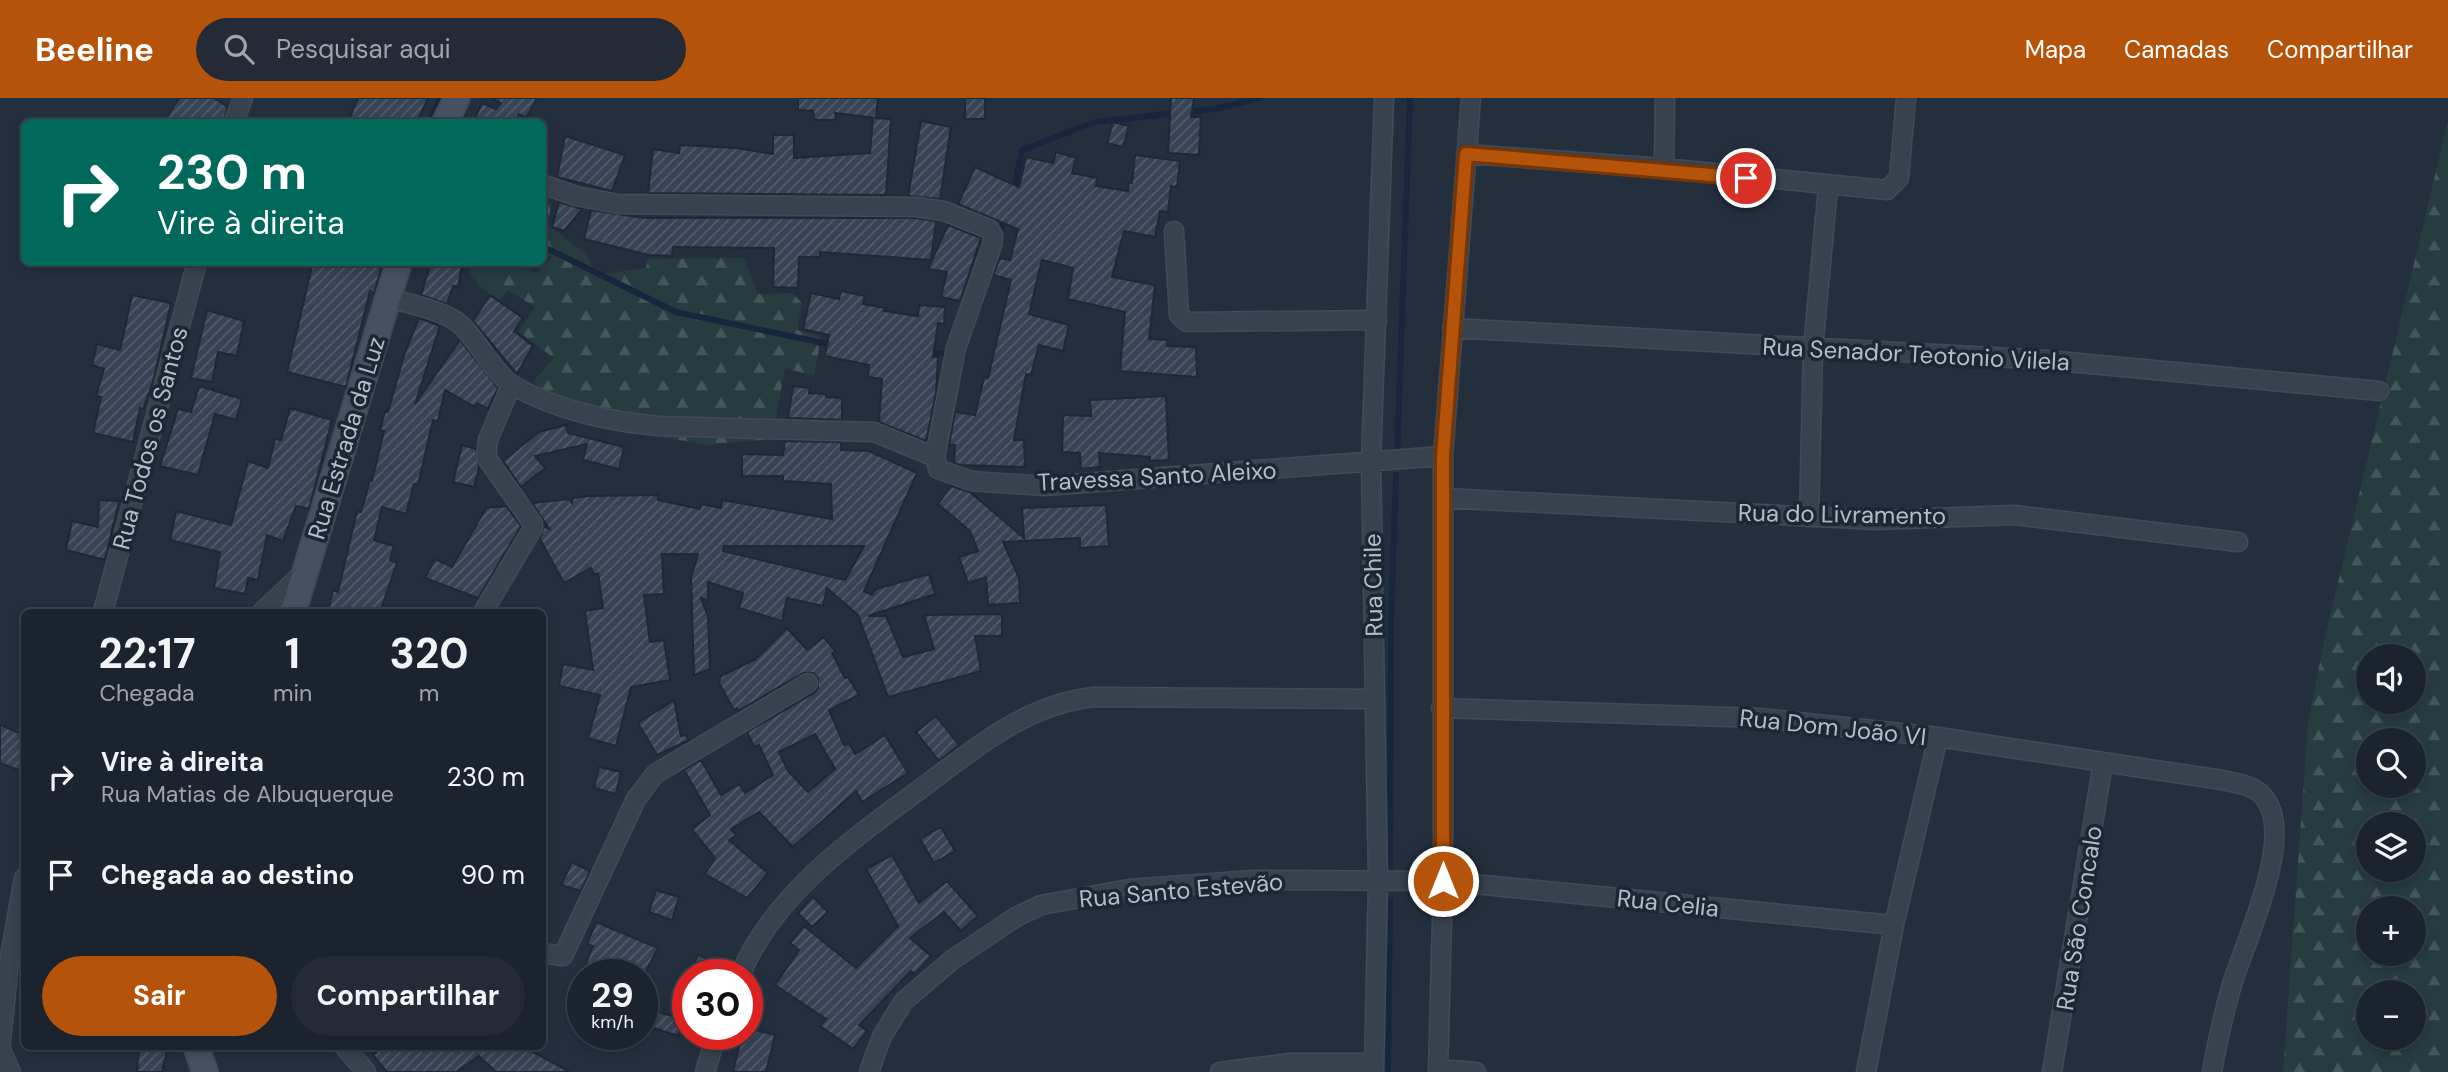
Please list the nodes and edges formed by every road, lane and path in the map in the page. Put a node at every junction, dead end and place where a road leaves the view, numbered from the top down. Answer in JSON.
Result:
{"nodes":[{"id":1,"x":243,"y":98,"type":"edge"},
{"id":2,"x":457,"y":98,"type":"edge"},
{"id":3,"x":1384,"y":98,"type":"edge"},
{"id":4,"x":1471,"y":98,"type":"edge"},
{"id":5,"x":1665,"y":98,"type":"edge"},
{"id":6,"x":1906,"y":98,"type":"edge"},
{"id":7,"x":235,"y":119,"type":"edge"},
{"id":8,"x":446,"y":119,"type":"edge"},
{"id":9,"x":1466,"y":154,"type":"junction"},
{"id":10,"x":1664,"y":168,"type":"junction"},
{"id":11,"x":546,"y":185,"type":"edge"},
{"id":12,"x":1828,"y":187,"type":"junction"},
{"id":13,"x":1174,"y":231,"type":"dead end"},
{"id":14,"x":196,"y":266,"type":"edge"},
{"id":15,"x":398,"y":266,"type":"edge"},
{"id":16,"x":390,"y":298,"type":"junction"},
{"id":17,"x":1377,"y":320,"type":"junction"},
{"id":18,"x":1452,"y":328,"type":"junction"},
{"id":19,"x":1813,"y":349,"type":"junction"},
{"id":20,"x":511,"y":385,"type":"junction"},
{"id":21,"x":2379,"y":391,"type":"dead end"},
{"id":22,"x":1443,"y":456,"type":"junction"},
{"id":23,"x":935,"y":457,"type":"junction"},
{"id":24,"x":1371,"y":461,"type":"junction"},
{"id":25,"x":1444,"y":498,"type":"junction"},
{"id":26,"x":1809,"y":517,"type":"junction"},
{"id":27,"x":2238,"y":542,"type":"dead end"},
{"id":28,"x":304,"y":572,"type":"junction"},
{"id":29,"x":104,"y":609,"type":"edge"},
{"id":30,"x":265,"y":609,"type":"edge"},
{"id":31,"x":294,"y":609,"type":"edge"},
{"id":32,"x":485,"y":609,"type":"edge"},
{"id":33,"x":808,"y":683,"type":"dead end"},
{"id":34,"x":1375,"y":699,"type":"junction"},
{"id":35,"x":1441,"y":708,"type":"junction"},
{"id":36,"x":1938,"y":737,"type":"junction"},
{"id":37,"x":2103,"y":763,"type":"junction"},
{"id":38,"x":1378,"y":881,"type":"junction"},
{"id":39,"x":1443,"y":881,"type":"junction"},
{"id":40,"x":21,"y":904,"type":"edge"},
{"id":41,"x":1894,"y":925,"type":"junction"},
{"id":42,"x":546,"y":954,"type":"edge"},
{"id":43,"x":748,"y":959,"type":"edge"},
{"id":44,"x":0,"y":1049,"type":"edge"},
{"id":45,"x":197,"y":1050,"type":"edge"},
{"id":46,"x":347,"y":1050,"type":"edge"},
{"id":47,"x":713,"y":1050,"type":"edge"},
{"id":48,"x":1374,"y":1067,"type":"edge"},
{"id":49,"x":1438,"y":1071,"type":"edge"},
{"id":50,"x":11,"y":1072,"type":"edge"},
{"id":51,"x":205,"y":1072,"type":"edge"},
{"id":52,"x":366,"y":1072,"type":"edge"},
{"id":53,"x":705,"y":1072,"type":"edge"},
{"id":54,"x":869,"y":1072,"type":"edge"},
{"id":55,"x":1220,"y":1072,"type":"edge"},
{"id":56,"x":1476,"y":1072,"type":"edge"},
{"id":57,"x":1866,"y":1072,"type":"edge"},
{"id":58,"x":2052,"y":1072,"type":"edge"},
{"id":59,"x":2212,"y":1072,"type":"edge"}],
"edges":[{"from":1,"to":7,"type":"street"},
{"from":2,"to":8,"type":"main road"},
{"from":3,"to":17,"type":"street","name":"Rua Chile"},
{"from":4,"to":9,"type":"street"},
{"from":5,"to":10,"type":"street"},
{"from":6,"to":12,"type":"street"},
{"from":9,"to":10,"type":"street"},
{"from":9,"to":18,"type":"street"},
{"from":10,"to":12,"type":"street"},
{"from":11,"to":23,"type":"street"},
{"from":12,"to":19,"type":"street"},
{"from":13,"to":17,"type":"street"},
{"from":14,"to":29,"type":"street","name":"Rua Todos os Santos"},
{"from":15,"to":16,"type":"main road","name":"Rua Estrada da Luz"},
{"from":16,"to":20,"type":"street"},
{"from":16,"to":28,"type":"main road","name":"Rua Estrada da Luz"},
{"from":17,"to":24,"type":"street","name":"Rua Chile"},
{"from":18,"to":19,"type":"street","name":"Rua Senador Teotonio Vilela"},
{"from":18,"to":22,"type":"street"},
{"from":19,"to":21,"type":"street","name":"Rua Senador Teotonio Vilela"},
{"from":19,"to":26,"type":"street"},
{"from":20,"to":23,"type":"street"},
{"from":20,"to":32,"type":"street"},
{"from":22,"to":24,"type":"street","name":"Travessa Santo Aleixo"},
{"from":22,"to":25,"type":"street"},
{"from":23,"to":24,"type":"street","name":"Travessa Santo Aleixo"},
{"from":24,"to":34,"type":"street","name":"Rua Chile"},
{"from":25,"to":26,"type":"street","name":"Rua do Livramento"},
{"from":25,"to":35,"type":"street"},
{"from":26,"to":27,"type":"street","name":"Rua do Livramento"},
{"from":28,"to":30,"type":"street"},
{"from":28,"to":31,"type":"main road","name":"Rua Estrada da Luz"},
{"from":33,"to":42,"type":"street"},
{"from":34,"to":38,"type":"street","name":"Rua Chile"},
{"from":34,"to":43,"type":"street"},
{"from":35,"to":36,"type":"street","name":"Rua Dom João VI"},
{"from":35,"to":39,"type":"street"},
{"from":36,"to":37,"type":"street","name":"Rua Dom João VI"},
{"from":36,"to":41,"type":"street"},
{"from":37,"to":58,"type":"street","name":"Rua São Concalo"},
{"from":37,"to":59,"type":"street","name":"Rua Dom João VI"},
{"from":38,"to":39,"type":"street","name":"Rua Santo Estevão"},
{"from":38,"to":48,"type":"street","name":"Rua Chile"},
{"from":38,"to":54,"type":"street","name":"Rua Santo Estevão"},
{"from":39,"to":41,"type":"street","name":"Rua Celia"},
{"from":39,"to":49,"type":"street"},
{"from":40,"to":44,"type":"street"},
{"from":41,"to":57,"type":"street"},
{"from":44,"to":50,"type":"street"},
{"from":45,"to":51,"type":"main road"},
{"from":46,"to":52,"type":"street"},
{"from":47,"to":53,"type":"street"},
{"from":48,"to":55,"type":"street"},
{"from":49,"to":56,"type":"street"}]}
